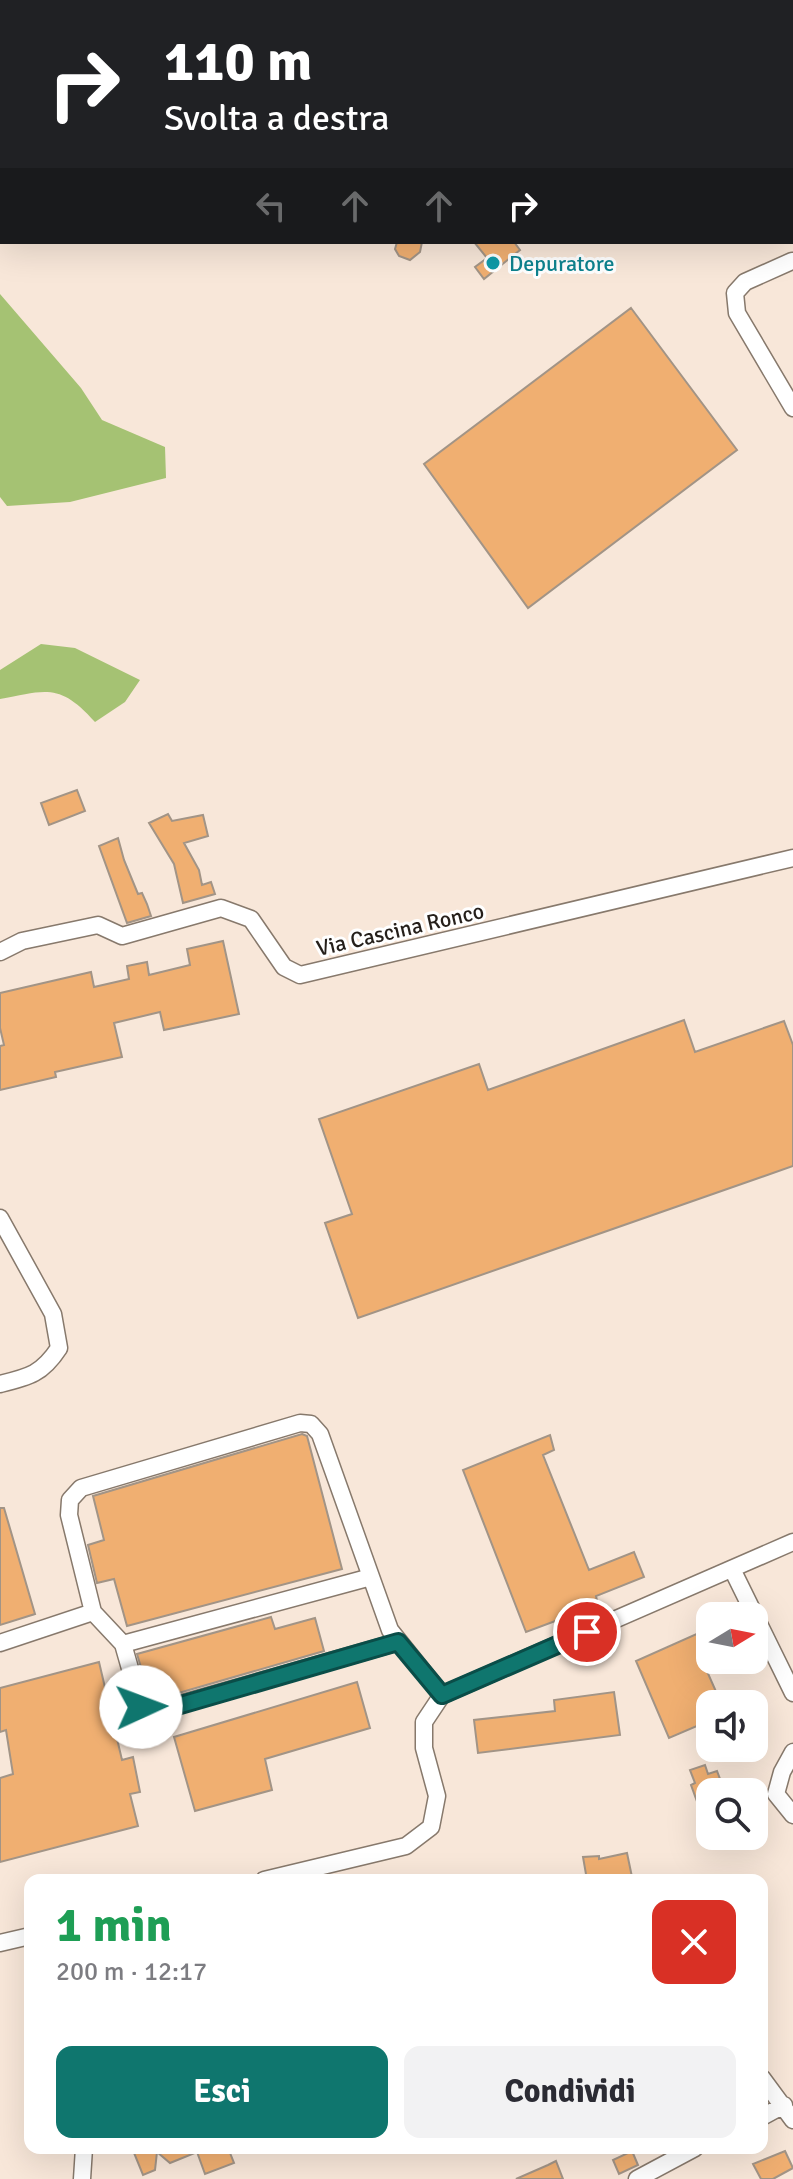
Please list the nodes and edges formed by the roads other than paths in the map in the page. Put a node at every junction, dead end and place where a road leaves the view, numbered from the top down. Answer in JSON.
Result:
{"nodes":[{"id":1,"x":792,"y":261,"type":"edge"},
{"id":2,"x":793,"y":408,"type":"edge"},
{"id":3,"x":793,"y":858,"type":"edge"},
{"id":4,"x":0,"y":952,"type":"edge"},
{"id":5,"x":0,"y":1218,"type":"edge"},
{"id":6,"x":0,"y":1384,"type":"edge"},
{"id":7,"x":793,"y":1542,"type":"edge"},
{"id":8,"x":732,"y":1569,"type":"junction"},
{"id":9,"x":371,"y":1577,"type":"junction"},
{"id":10,"x":93,"y":1612,"type":"junction"},
{"id":11,"x":398,"y":1642,"type":"junction"},
{"id":12,"x":0,"y":1643,"type":"edge"},
{"id":13,"x":123,"y":1644,"type":"junction"},
{"id":14,"x":793,"y":1693,"type":"edge"},
{"id":15,"x":442,"y":1695,"type":"junction"},
{"id":16,"x":793,"y":1752,"type":"edge"},
{"id":17,"x":793,"y":1815,"type":"edge"},
{"id":18,"x":289,"y":1874,"type":"edge"},
{"id":19,"x":24,"y":1940,"type":"edge"},
{"id":20,"x":0,"y":1943,"type":"edge"},
{"id":21,"x":768,"y":2085,"type":"edge"},
{"id":22,"x":784,"y":2105,"type":"junction"},
{"id":23,"x":768,"y":2114,"type":"edge"},
{"id":24,"x":793,"y":2120,"type":"edge"},
{"id":25,"x":84,"y":2154,"type":"edge"},
{"id":26,"x":684,"y":2154,"type":"edge"},
{"id":27,"x":82,"y":2179,"type":"edge"},
{"id":28,"x":637,"y":2179,"type":"edge"}],
"edges":[{"from":1,"to":2,"type":"street"},
{"from":3,"to":4,"type":"street","name":"Via Cascina Ronco"},
{"from":5,"to":6,"type":"street"},
{"from":7,"to":8,"type":"street"},
{"from":8,"to":14,"type":"street"},
{"from":8,"to":15,"type":"street"},
{"from":9,"to":10,"type":"street"},
{"from":9,"to":11,"type":"street"},
{"from":9,"to":13,"type":"street"},
{"from":10,"to":12,"type":"street"},
{"from":10,"to":13,"type":"street"},
{"from":11,"to":13,"type":"street"},
{"from":11,"to":15,"type":"street"},
{"from":15,"to":18,"type":"street"},
{"from":16,"to":17,"type":"street"},
{"from":19,"to":20,"type":"street"},
{"from":21,"to":22,"type":"street"},
{"from":22,"to":23,"type":"street"},
{"from":22,"to":24,"type":"street"},
{"from":25,"to":27,"type":"street"},
{"from":26,"to":28,"type":"street"}]}
